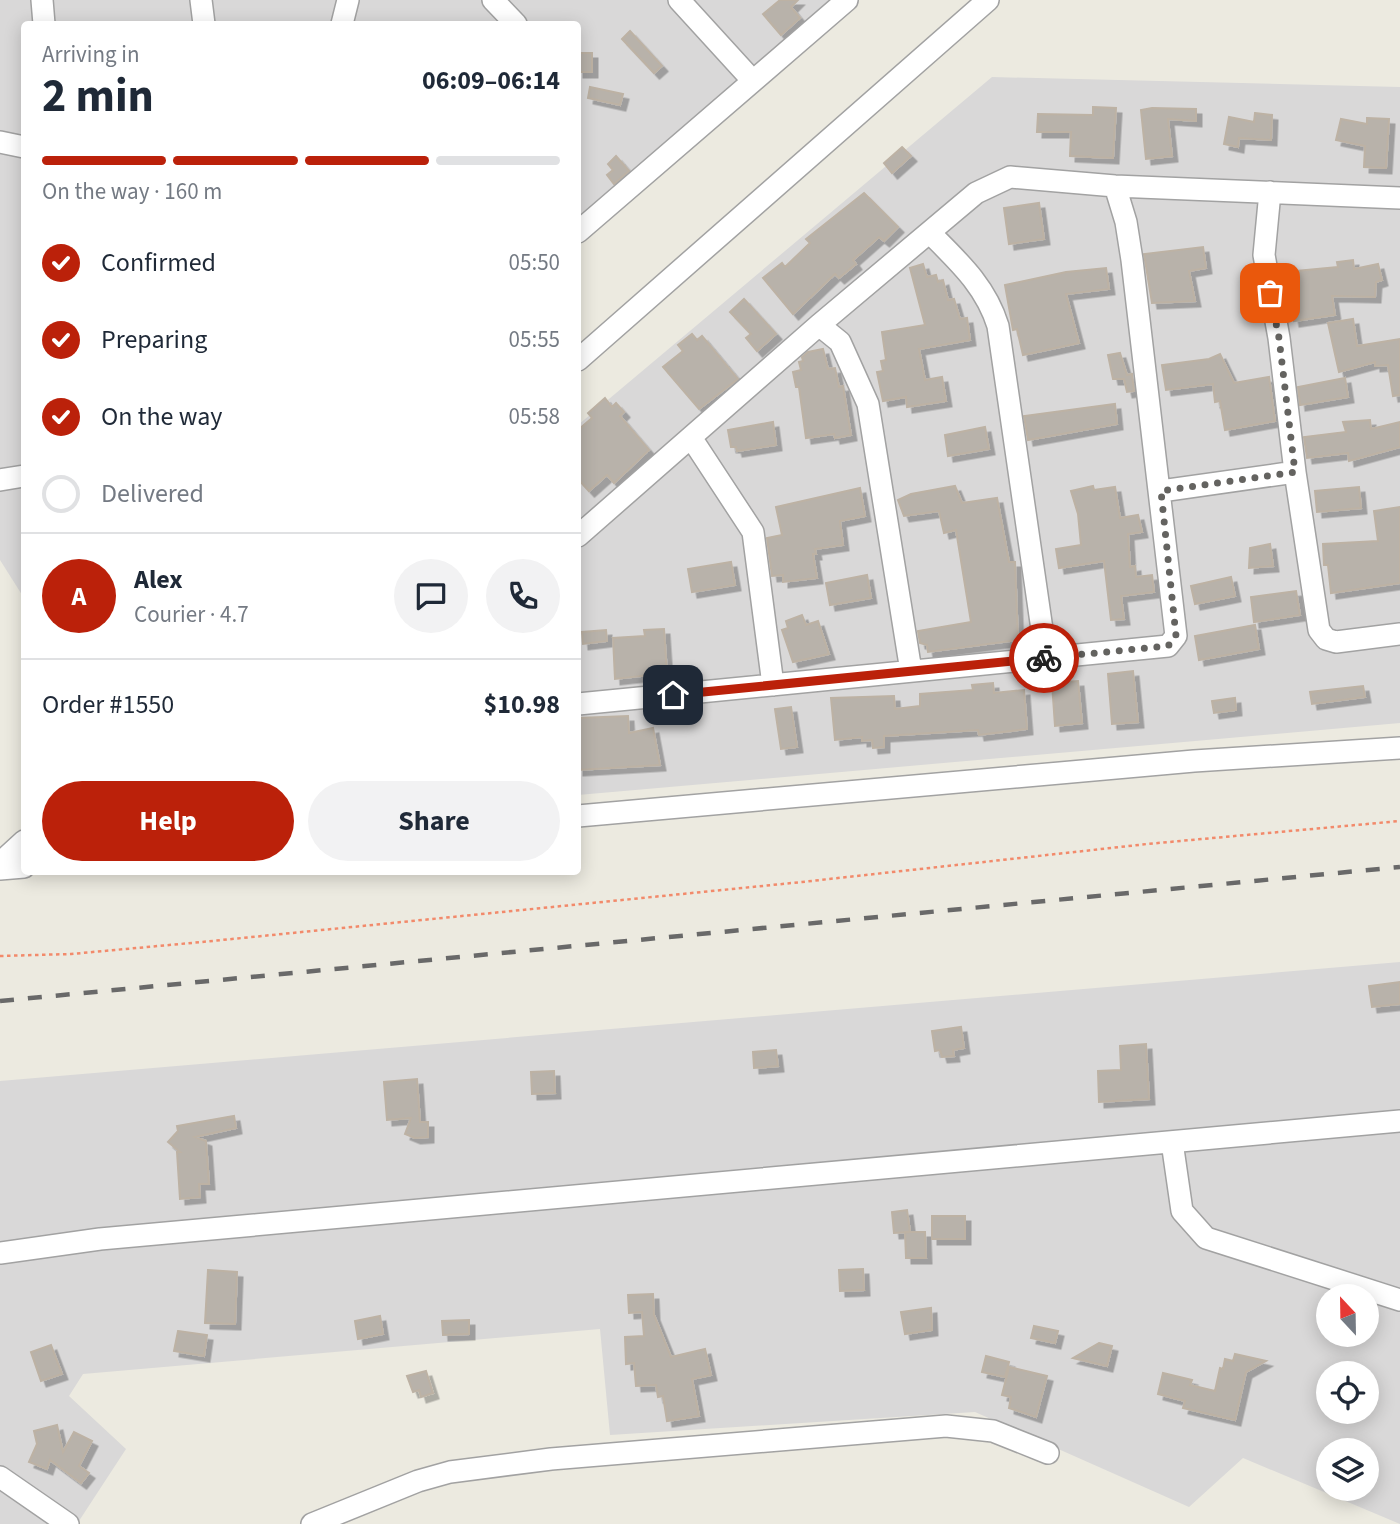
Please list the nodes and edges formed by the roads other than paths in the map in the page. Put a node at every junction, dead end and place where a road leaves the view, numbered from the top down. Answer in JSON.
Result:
{"nodes":[{"id":1,"x":42,"y":0,"type":"edge"},
{"id":2,"x":201,"y":0,"type":"edge"},
{"id":3,"x":348,"y":0,"type":"edge"},
{"id":4,"x":493,"y":0,"type":"edge"},
{"id":5,"x":679,"y":0,"type":"edge"},
{"id":6,"x":847,"y":0,"type":"edge"},
{"id":7,"x":988,"y":0,"type":"edge"},
{"id":8,"x":44,"y":21,"type":"edge"},
{"id":9,"x":204,"y":21,"type":"edge"},
{"id":10,"x":343,"y":21,"type":"edge"},
{"id":11,"x":513,"y":21,"type":"edge"},
{"id":12,"x":753,"y":81,"type":"junction"},
{"id":13,"x":0,"y":142,"type":"edge"},
{"id":14,"x":21,"y":146,"type":"edge"},
{"id":15,"x":1115,"y":186,"type":"junction"},
{"id":16,"x":1269,"y":192,"type":"junction"},
{"id":17,"x":1400,"y":198,"type":"edge"},
{"id":18,"x":581,"y":229,"type":"edge"},
{"id":19,"x":931,"y":234,"type":"junction"},
{"id":20,"x":819,"y":325,"type":"junction"},
{"id":21,"x":581,"y":357,"type":"edge"},
{"id":22,"x":692,"y":439,"type":"junction"},
{"id":23,"x":1295,"y":472,"type":"junction"},
{"id":24,"x":21,"y":476,"type":"edge"},
{"id":25,"x":0,"y":480,"type":"edge"},
{"id":26,"x":1161,"y":491,"type":"junction"},
{"id":27,"x":581,"y":533,"type":"edge"},
{"id":28,"x":1400,"y":634,"type":"edge"},
{"id":29,"x":1046,"y":657,"type":"junction"},
{"id":30,"x":911,"y":671,"type":"junction"},
{"id":31,"x":773,"y":685,"type":"junction"},
{"id":32,"x":581,"y":704,"type":"edge"},
{"id":33,"x":1400,"y":748,"type":"edge"},
{"id":34,"x":581,"y":816,"type":"edge"},
{"id":35,"x":21,"y":844,"type":"edge"},
{"id":36,"x":0,"y":863,"type":"edge"},
{"id":37,"x":21,"y":867,"type":"edge"},
{"id":38,"x":0,"y":869,"type":"edge"},
{"id":39,"x":1400,"y":1121,"type":"edge"},
{"id":40,"x":1172,"y":1142,"type":"junction"},
{"id":41,"x":0,"y":1253,"type":"edge"},
{"id":42,"x":1400,"y":1300,"type":"edge"},
{"id":43,"x":1048,"y":1452,"type":"dead end"},
{"id":44,"x":0,"y":1477,"type":"edge"},
{"id":45,"x":68,"y":1524,"type":"edge"},
{"id":46,"x":312,"y":1524,"type":"edge"}],
"edges":[{"from":1,"to":8,"type":"street"},
{"from":2,"to":9,"type":"street"},
{"from":3,"to":10,"type":"street"},
{"from":4,"to":11,"type":"street"},
{"from":5,"to":12,"type":"street"},
{"from":6,"to":12,"type":"street"},
{"from":7,"to":21,"type":"street"},
{"from":12,"to":18,"type":"street"},
{"from":13,"to":14,"type":"street"},
{"from":15,"to":16,"type":"street"},
{"from":15,"to":19,"type":"street"},
{"from":15,"to":26,"type":"street"},
{"from":16,"to":17,"type":"street"},
{"from":16,"to":23,"type":"street"},
{"from":19,"to":20,"type":"street"},
{"from":19,"to":29,"type":"street"},
{"from":20,"to":22,"type":"street"},
{"from":20,"to":30,"type":"street"},
{"from":22,"to":27,"type":"street"},
{"from":22,"to":31,"type":"street"},
{"from":23,"to":26,"type":"street"},
{"from":23,"to":28,"type":"street"},
{"from":24,"to":25,"type":"street"},
{"from":26,"to":29,"type":"street"},
{"from":29,"to":30,"type":"street"},
{"from":30,"to":31,"type":"street"},
{"from":31,"to":32,"type":"street"},
{"from":33,"to":34,"type":"street"},
{"from":35,"to":36,"type":"street"},
{"from":37,"to":38,"type":"street"},
{"from":39,"to":40,"type":"street"},
{"from":40,"to":41,"type":"street"},
{"from":40,"to":42,"type":"street"},
{"from":43,"to":46,"type":"street"},
{"from":44,"to":45,"type":"street"}]}
